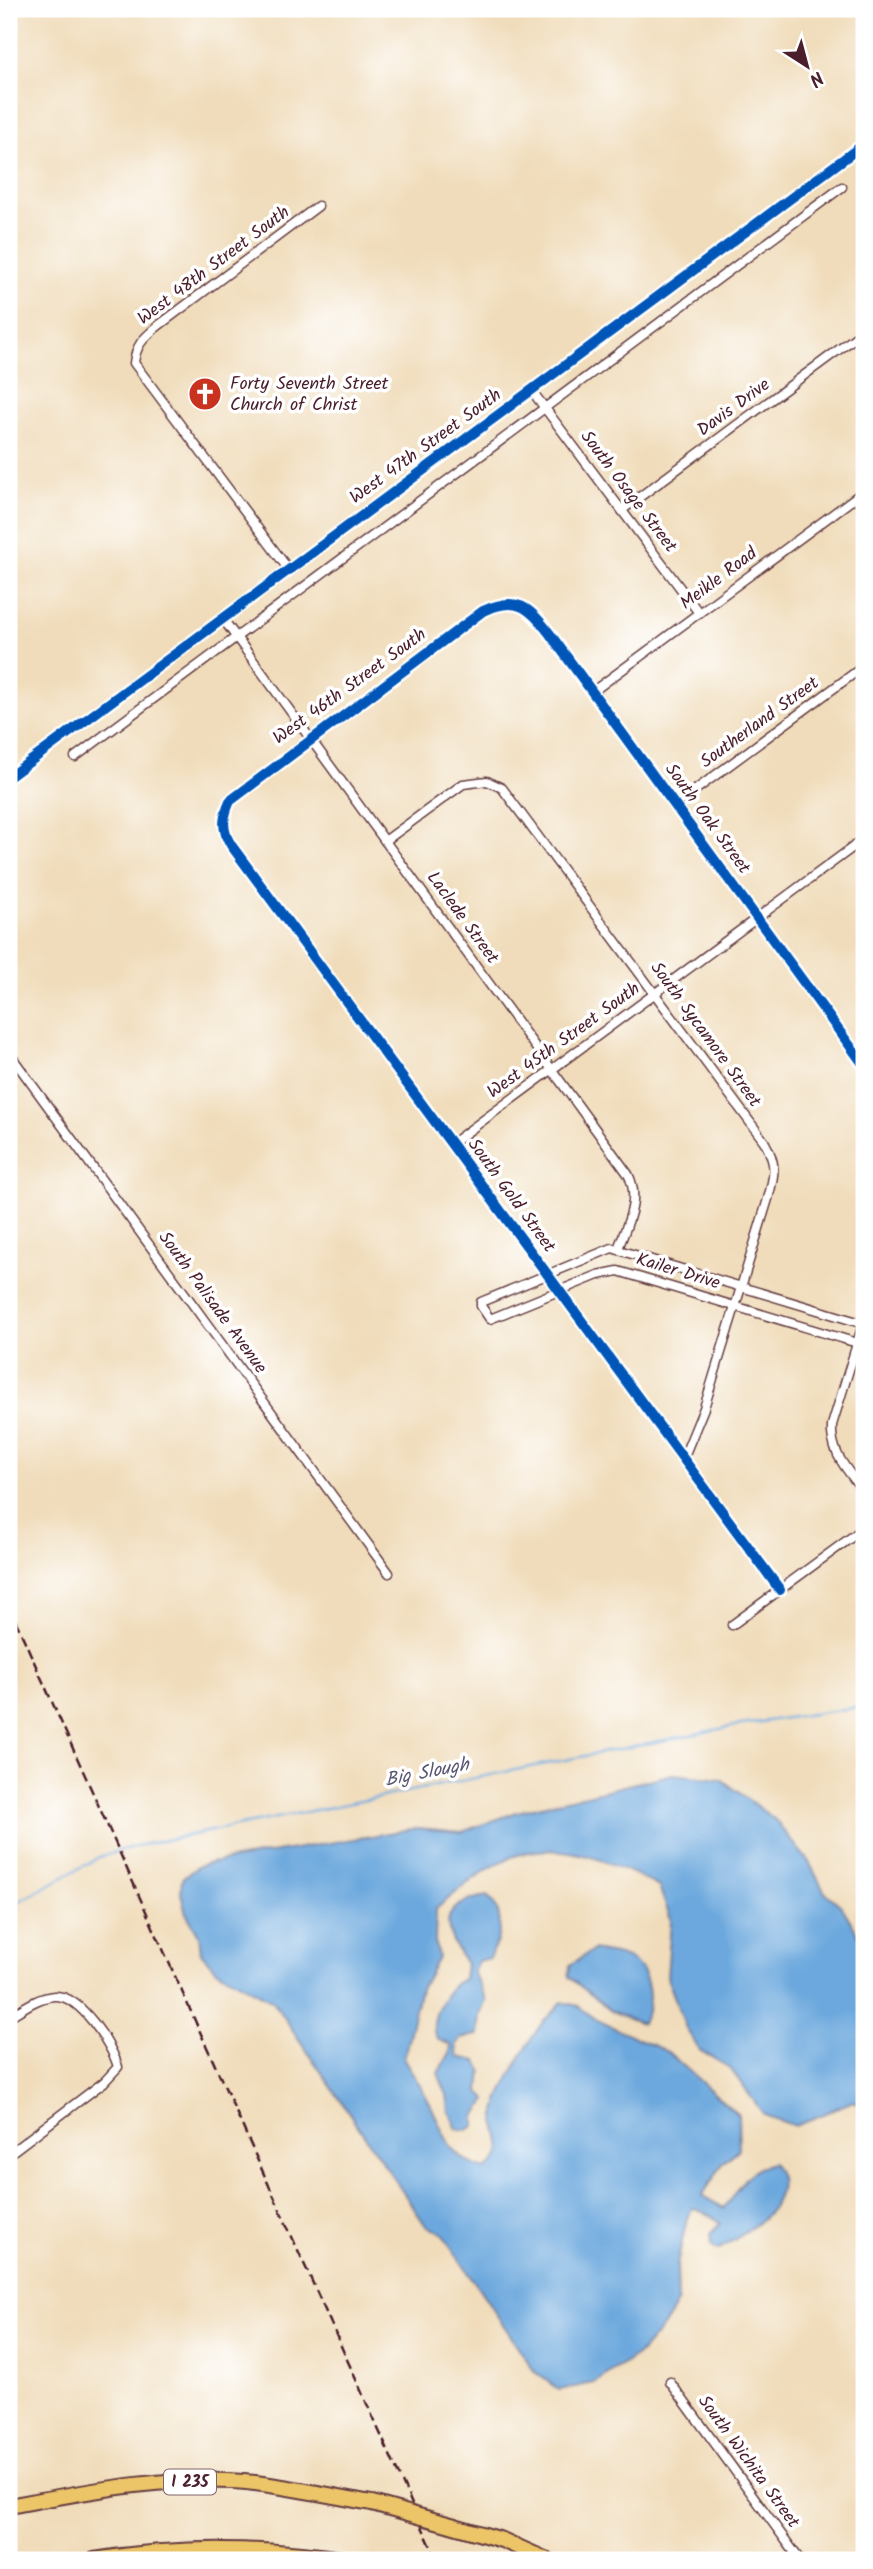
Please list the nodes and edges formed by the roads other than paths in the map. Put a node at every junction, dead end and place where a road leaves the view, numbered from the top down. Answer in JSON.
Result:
{"nodes":[{"id":1,"x":864,"y":144,"type":"edge"},
{"id":2,"x":842,"y":187,"type":"dead end"},
{"id":3,"x":318,"y":206,"type":"dead end"},
{"id":4,"x":864,"y":331,"type":"edge"},
{"id":5,"x":532,"y":391,"type":"junction"},
{"id":6,"x":545,"y":408,"type":"junction"},
{"id":7,"x":864,"y":491,"type":"edge"},
{"id":8,"x":622,"y":510,"type":"junction"},
{"id":9,"x":289,"y":570,"type":"junction"},
{"id":10,"x":514,"y":604,"type":"joint"},
{"id":11,"x":699,"y":613,"type":"junction"},
{"id":12,"x":223,"y":619,"type":"junction"},
{"id":13,"x":236,"y":637,"type":"junction"},
{"id":14,"x":864,"y":666,"type":"edge"},
{"id":15,"x":592,"y":692,"type":"junction"},
{"id":16,"x":310,"y":738,"type":"junction"},
{"id":17,"x":75,"y":757,"type":"dead end"},
{"id":18,"x":9,"y":777,"type":"edge"},
{"id":19,"x":675,"y":805,"type":"junction"},
{"id":20,"x":223,"y":820,"type":"joint"},
{"id":21,"x":864,"y":839,"type":"edge"},
{"id":22,"x":385,"y":841,"type":"junction"},
{"id":23,"x":856,"y":845,"type":"junction"},
{"id":24,"x":864,"y":857,"type":"edge"},
{"id":25,"x":757,"y":918,"type":"junction"},
{"id":26,"x":655,"y":993,"type":"junction"},
{"id":27,"x":9,"y":1053,"type":"edge"},
{"id":28,"x":864,"y":1065,"type":"edge"},
{"id":29,"x":552,"y":1069,"type":"junction"},
{"id":30,"x":451,"y":1144,"type":"junction"},
{"id":31,"x":618,"y":1249,"type":"junction"},
{"id":32,"x":547,"y":1275,"type":"junction"},
{"id":33,"x":741,"y":1286,"type":"junction"},
{"id":34,"x":559,"y":1291,"type":"junction"},
{"id":35,"x":735,"y":1305,"type":"junction"},
{"id":36,"x":864,"y":1323,"type":"edge"},
{"id":37,"x":861,"y":1344,"type":"edge"},
{"id":38,"x":683,"y":1459,"type":"junction"},
{"id":39,"x":864,"y":1492,"type":"edge"},
{"id":40,"x":864,"y":1528,"type":"edge"},
{"id":41,"x":389,"y":1573,"type":"dead end"},
{"id":42,"x":780,"y":1590,"type":"junction"},
{"id":43,"x":732,"y":1625,"type":"dead end"},
{"id":44,"x":9,"y":2017,"type":"edge"},
{"id":45,"x":9,"y":2154,"type":"edge"},
{"id":46,"x":670,"y":2382,"type":"dead end"},
{"id":47,"x":9,"y":2506,"type":"edge"},
{"id":48,"x":94,"y":2560,"type":"edge"},
{"id":49,"x":349,"y":2560,"type":"edge"},
{"id":50,"x":547,"y":2560,"type":"edge"},
{"id":51,"x":800,"y":2560,"type":"edge"}],
"edges":[{"from":1,"to":5,"type":"street","name":"West 47th Street South"},
{"from":2,"to":6,"type":"street"},
{"from":3,"to":9,"type":"street","name":"West 48th Street South"},
{"from":4,"to":8,"type":"street","name":"Davis Drive"},
{"from":5,"to":6,"type":"street","name":"South Osage Street"},
{"from":5,"to":9,"type":"street","name":"West 47th Street South"},
{"from":6,"to":8,"type":"street","name":"South Osage Street"},
{"from":6,"to":13,"type":"street"},
{"from":7,"to":11,"type":"street","name":"Meikle Road"},
{"from":8,"to":11,"type":"street","name":"South Osage Street"},
{"from":9,"to":12,"type":"street","name":"West 47th Street South"},
{"from":10,"to":15,"type":"street","name":"South Oak Street"},
{"from":10,"to":16,"type":"street","name":"West 46th Street South"},
{"from":11,"to":15,"type":"street","name":"Meikle Road"},
{"from":12,"to":13,"type":"street","name":"Laclede Street"},
{"from":12,"to":18,"type":"street","name":"West 47th Street South"},
{"from":13,"to":16,"type":"street","name":"Laclede Street"},
{"from":13,"to":17,"type":"street"},
{"from":14,"to":19,"type":"street","name":"Southerland Street"},
{"from":15,"to":19,"type":"street","name":"South Oak Street"},
{"from":16,"to":20,"type":"street","name":"West 46th Street South"},
{"from":16,"to":22,"type":"street","name":"Laclede Street"},
{"from":19,"to":25,"type":"street","name":"South Oak Street"},
{"from":20,"to":30,"type":"street","name":"South Gold Street"},
{"from":21,"to":23,"type":"street","name":"West 45th Street South"},
{"from":22,"to":26,"type":"street","name":"South Sycamore Street"},
{"from":22,"to":29,"type":"street","name":"Laclede Street"},
{"from":23,"to":24,"type":"street"},
{"from":23,"to":25,"type":"street","name":"West 45th Street South"},
{"from":25,"to":26,"type":"street","name":"West 45th Street South"},
{"from":25,"to":28,"type":"street","name":"South Oak Street"},
{"from":26,"to":29,"type":"street","name":"West 45th Street South"},
{"from":26,"to":33,"type":"street","name":"South Sycamore Street"},
{"from":27,"to":41,"type":"street","name":"South Palisade Avenue"},
{"from":29,"to":30,"type":"street","name":"West 45th Street South"},
{"from":29,"to":31,"type":"street","name":"Laclede Street"},
{"from":30,"to":32,"type":"street","name":"South Gold Street"},
{"from":31,"to":32,"type":"street","name":"Kailer Drive"},
{"from":31,"to":33,"type":"street","name":"Kailer Drive"},
{"from":32,"to":34,"type":"street","name":"South Gold Street"},
{"from":32,"to":34,"type":"street","name":"Kailer Drive"},
{"from":33,"to":35,"type":"street","name":"South Sycamore Street"},
{"from":33,"to":36,"type":"street","name":"Kailer Drive"},
{"from":34,"to":35,"type":"street","name":"Kailer Drive"},
{"from":34,"to":38,"type":"street","name":"South Gold Street"},
{"from":35,"to":37,"type":"street","name":"Kailer Drive"},
{"from":35,"to":38,"type":"street","name":"South Sycamore Street"},
{"from":36,"to":37,"type":"street"},
{"from":37,"to":39,"type":"street"},
{"from":38,"to":42,"type":"street","name":"South Gold Street"},
{"from":40,"to":42,"type":"street"},
{"from":42,"to":43,"type":"street"},
{"from":44,"to":45,"type":"street"},
{"from":46,"to":51,"type":"street","name":"South Wichita Street"},
{"from":47,"to":50,"type":"highway","number":"I 235","bridge":true},
{"from":48,"to":49,"type":"highway"}]}
